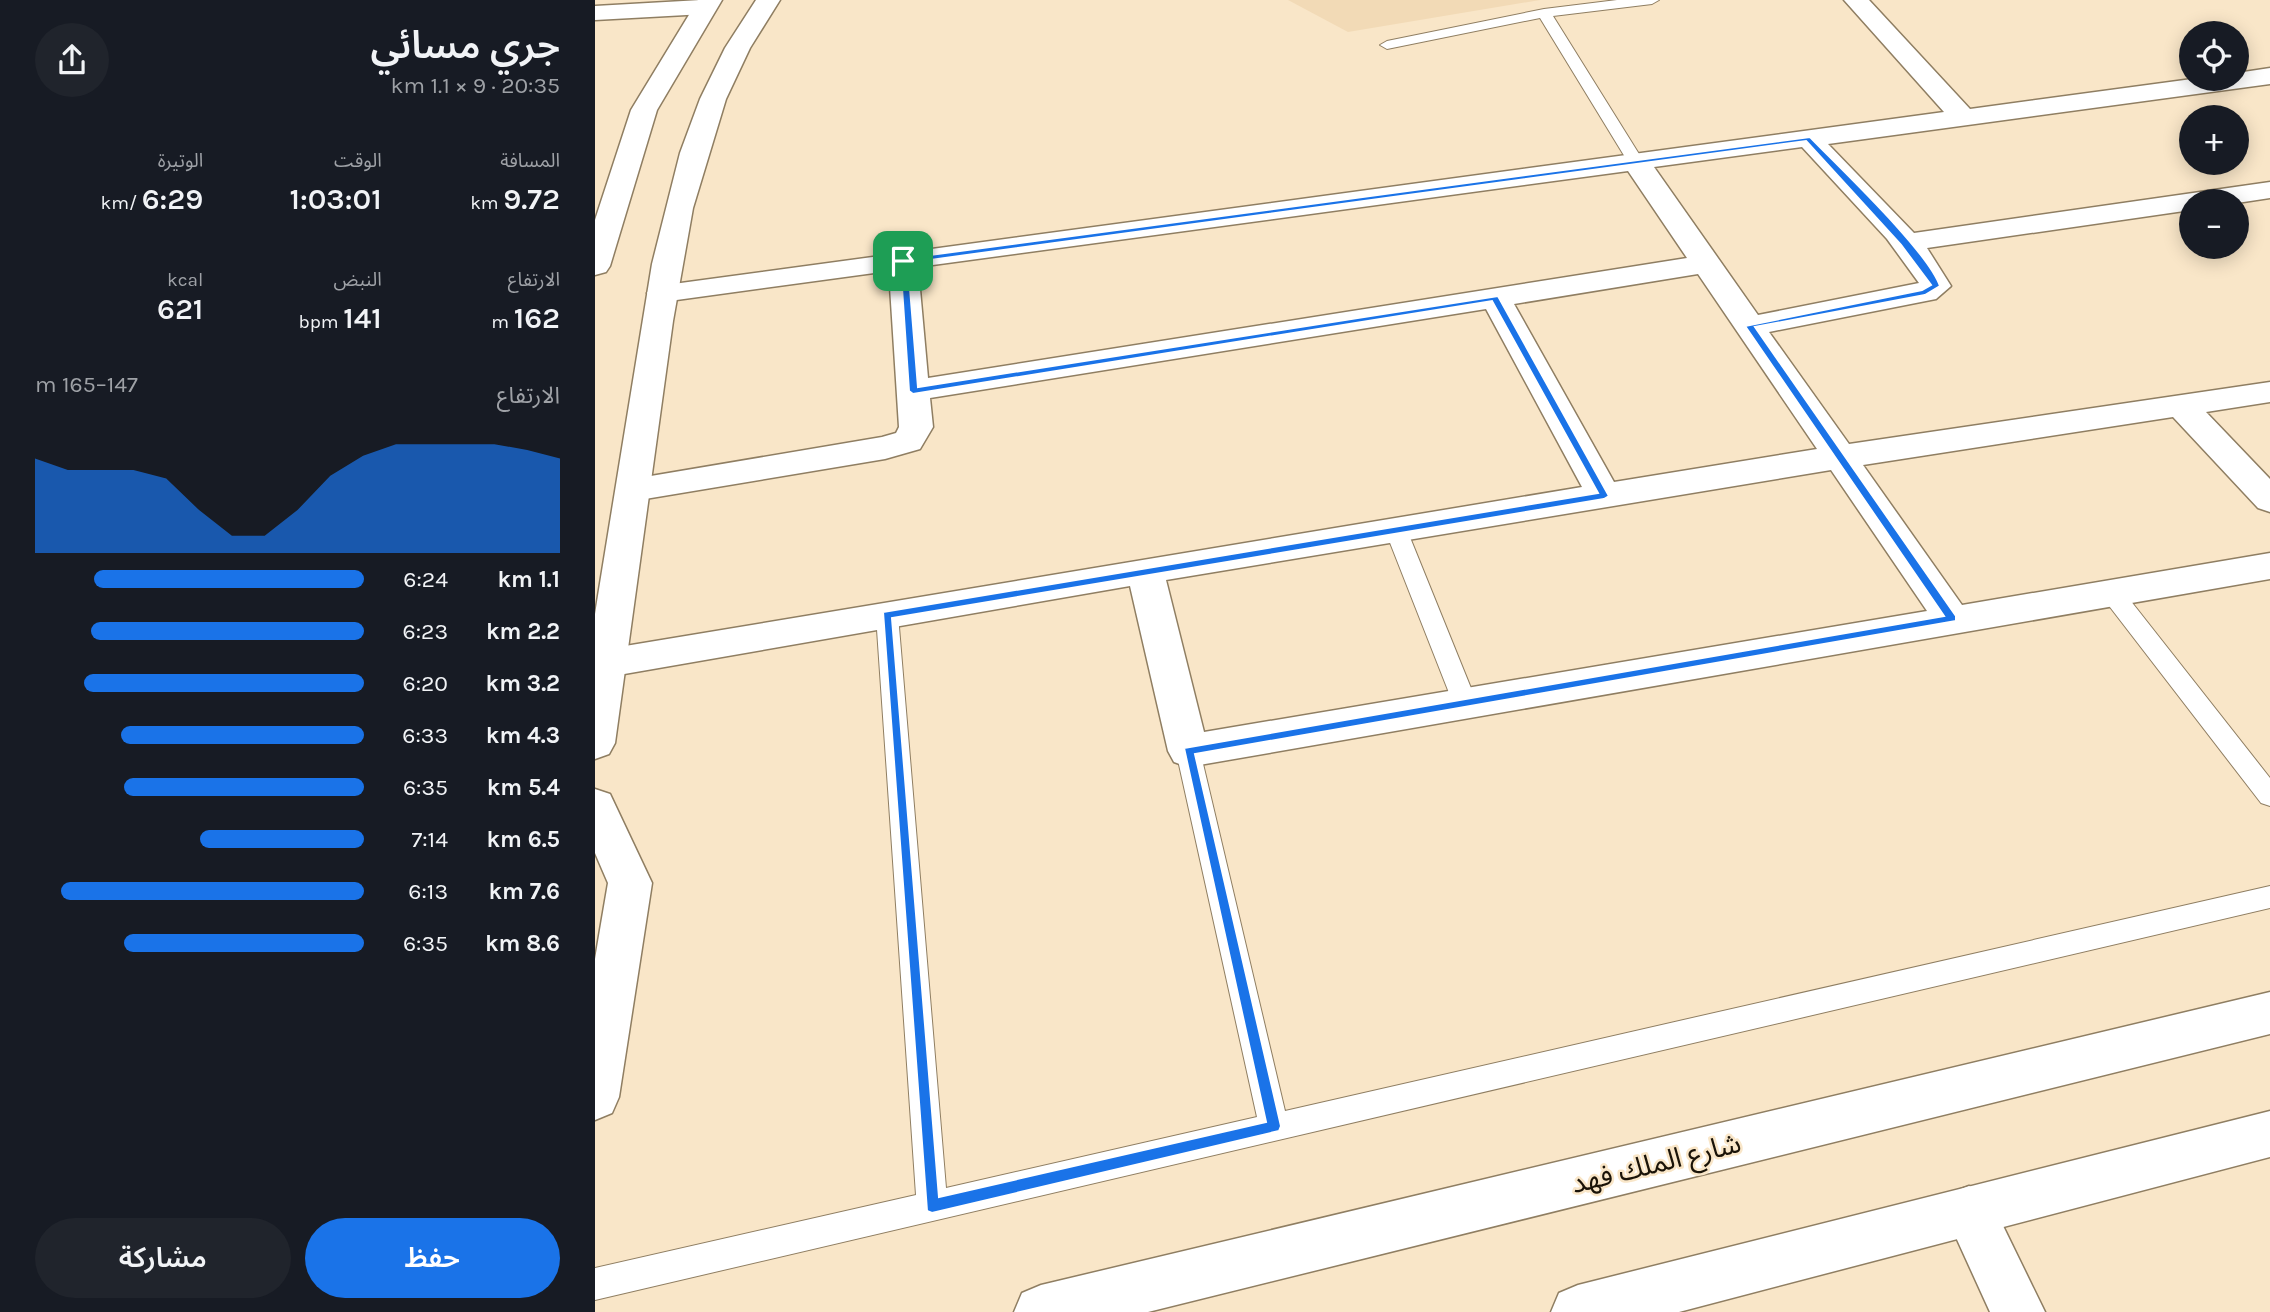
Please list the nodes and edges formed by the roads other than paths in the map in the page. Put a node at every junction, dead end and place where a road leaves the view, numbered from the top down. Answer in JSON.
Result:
{"nodes":[{"id":1,"x":768,"y":0,"type":"edge"},
{"id":2,"x":1652,"y":0,"type":"edge"},
{"id":3,"x":1856,"y":0,"type":"edge"},
{"id":4,"x":707,"y":3,"type":"edge"},
{"id":5,"x":595,"y":13,"type":"edge"},
{"id":6,"x":1545,"y":13,"type":"junction"},
{"id":7,"x":1387,"y":45,"type":"dead end"},
{"id":8,"x":2270,"y":76,"type":"edge"},
{"id":9,"x":1963,"y":117,"type":"junction"},
{"id":10,"x":1808,"y":138,"type":"junction"},
{"id":11,"x":1636,"y":162,"type":"junction"},
{"id":12,"x":2268,"y":192,"type":"edge"},
{"id":13,"x":1904,"y":243,"type":"junction"},
{"id":14,"x":903,"y":261,"type":"junction"},
{"id":15,"x":1707,"y":264,"type":"junction"},
{"id":16,"x":595,"y":266,"type":"edge"},
{"id":17,"x":662,"y":293,"type":"junction"},
{"id":18,"x":1495,"y":298,"type":"junction"},
{"id":19,"x":1749,"y":326,"type":"junction"},
{"id":20,"x":913,"y":391,"type":"junction"},
{"id":21,"x":2270,"y":392,"type":"edge"},
{"id":22,"x":2181,"y":406,"type":"junction"},
{"id":23,"x":1840,"y":457,"type":"junction"},
{"id":24,"x":633,"y":489,"type":"junction"},
{"id":25,"x":1604,"y":496,"type":"junction"},
{"id":26,"x":2270,"y":500,"type":"edge"},
{"id":27,"x":1397,"y":530,"type":"junction"},
{"id":28,"x":2270,"y":566,"type":"edge"},
{"id":29,"x":1145,"y":571,"type":"junction"},
{"id":30,"x":2111,"y":592,"type":"junction"},
{"id":31,"x":887,"y":615,"type":"junction"},
{"id":32,"x":1952,"y":619,"type":"junction"},
{"id":33,"x":607,"y":663,"type":"junction"},
{"id":34,"x":1465,"y":703,"type":"junction"},
{"id":35,"x":595,"y":743,"type":"edge"},
{"id":36,"x":1188,"y":751,"type":"junction"},
{"id":37,"x":2270,"y":796,"type":"edge"},
{"id":38,"x":595,"y":806,"type":"edge"},
{"id":39,"x":2270,"y":897,"type":"edge"},
{"id":40,"x":608,"y":932,"type":"edge"},
{"id":41,"x":2270,"y":1013,"type":"edge"},
{"id":42,"x":595,"y":1097,"type":"edge"},
{"id":43,"x":1274,"y":1126,"type":"junction"},
{"id":44,"x":2270,"y":1134,"type":"edge"},
{"id":45,"x":932,"y":1206,"type":"junction"},
{"id":46,"x":1969,"y":1211,"type":"junction"},
{"id":47,"x":595,"y":1283,"type":"edge"},
{"id":48,"x":1041,"y":1312,"type":"edge"},
{"id":49,"x":1578,"y":1312,"type":"edge"},
{"id":50,"x":2018,"y":1312,"type":"edge"}],
"edges":[{"from":1,"to":17,"type":"street"},
{"from":2,"to":6,"type":"lane"},
{"from":3,"to":9,"type":"street"},
{"from":4,"to":5,"type":"street"},
{"from":4,"to":16,"type":"street"},
{"from":6,"to":7,"type":"lane"},
{"from":6,"to":11,"type":"lane"},
{"from":8,"to":9,"type":"street"},
{"from":9,"to":10,"type":"street"},
{"from":10,"to":11,"type":"street"},
{"from":10,"to":13,"type":"street"},
{"from":11,"to":14,"type":"street"},
{"from":11,"to":15,"type":"street"},
{"from":12,"to":13,"type":"street"},
{"from":13,"to":19,"type":"street"},
{"from":14,"to":17,"type":"street"},
{"from":14,"to":20,"type":"street"},
{"from":15,"to":18,"type":"street"},
{"from":15,"to":19,"type":"street"},
{"from":17,"to":24,"type":"street"},
{"from":18,"to":20,"type":"street"},
{"from":18,"to":25,"type":"street"},
{"from":19,"to":23,"type":"street"},
{"from":20,"to":24,"type":"street"},
{"from":21,"to":22,"type":"street"},
{"from":22,"to":23,"type":"street"},
{"from":22,"to":26,"type":"street"},
{"from":23,"to":25,"type":"street"},
{"from":23,"to":32,"type":"street"},
{"from":24,"to":33,"type":"street"},
{"from":25,"to":27,"type":"street"},
{"from":27,"to":29,"type":"street"},
{"from":27,"to":34,"type":"lane"},
{"from":28,"to":30,"type":"street"},
{"from":29,"to":31,"type":"street"},
{"from":29,"to":36,"type":"street"},
{"from":30,"to":32,"type":"street"},
{"from":30,"to":37,"type":"lane"},
{"from":31,"to":33,"type":"street"},
{"from":31,"to":45,"type":"lane"},
{"from":32,"to":34,"type":"street"},
{"from":33,"to":35,"type":"street"},
{"from":34,"to":36,"type":"street"},
{"from":36,"to":43,"type":"lane"},
{"from":38,"to":40,"type":"street"},
{"from":39,"to":43,"type":"lane"},
{"from":40,"to":42,"type":"street"},
{"from":41,"to":48,"type":"street","name":"شارع الملك فهد"},
{"from":43,"to":45,"type":"lane"},
{"from":44,"to":46,"type":"street"},
{"from":45,"to":47,"type":"lane"},
{"from":46,"to":49,"type":"street"},
{"from":46,"to":50,"type":"street"}]}
